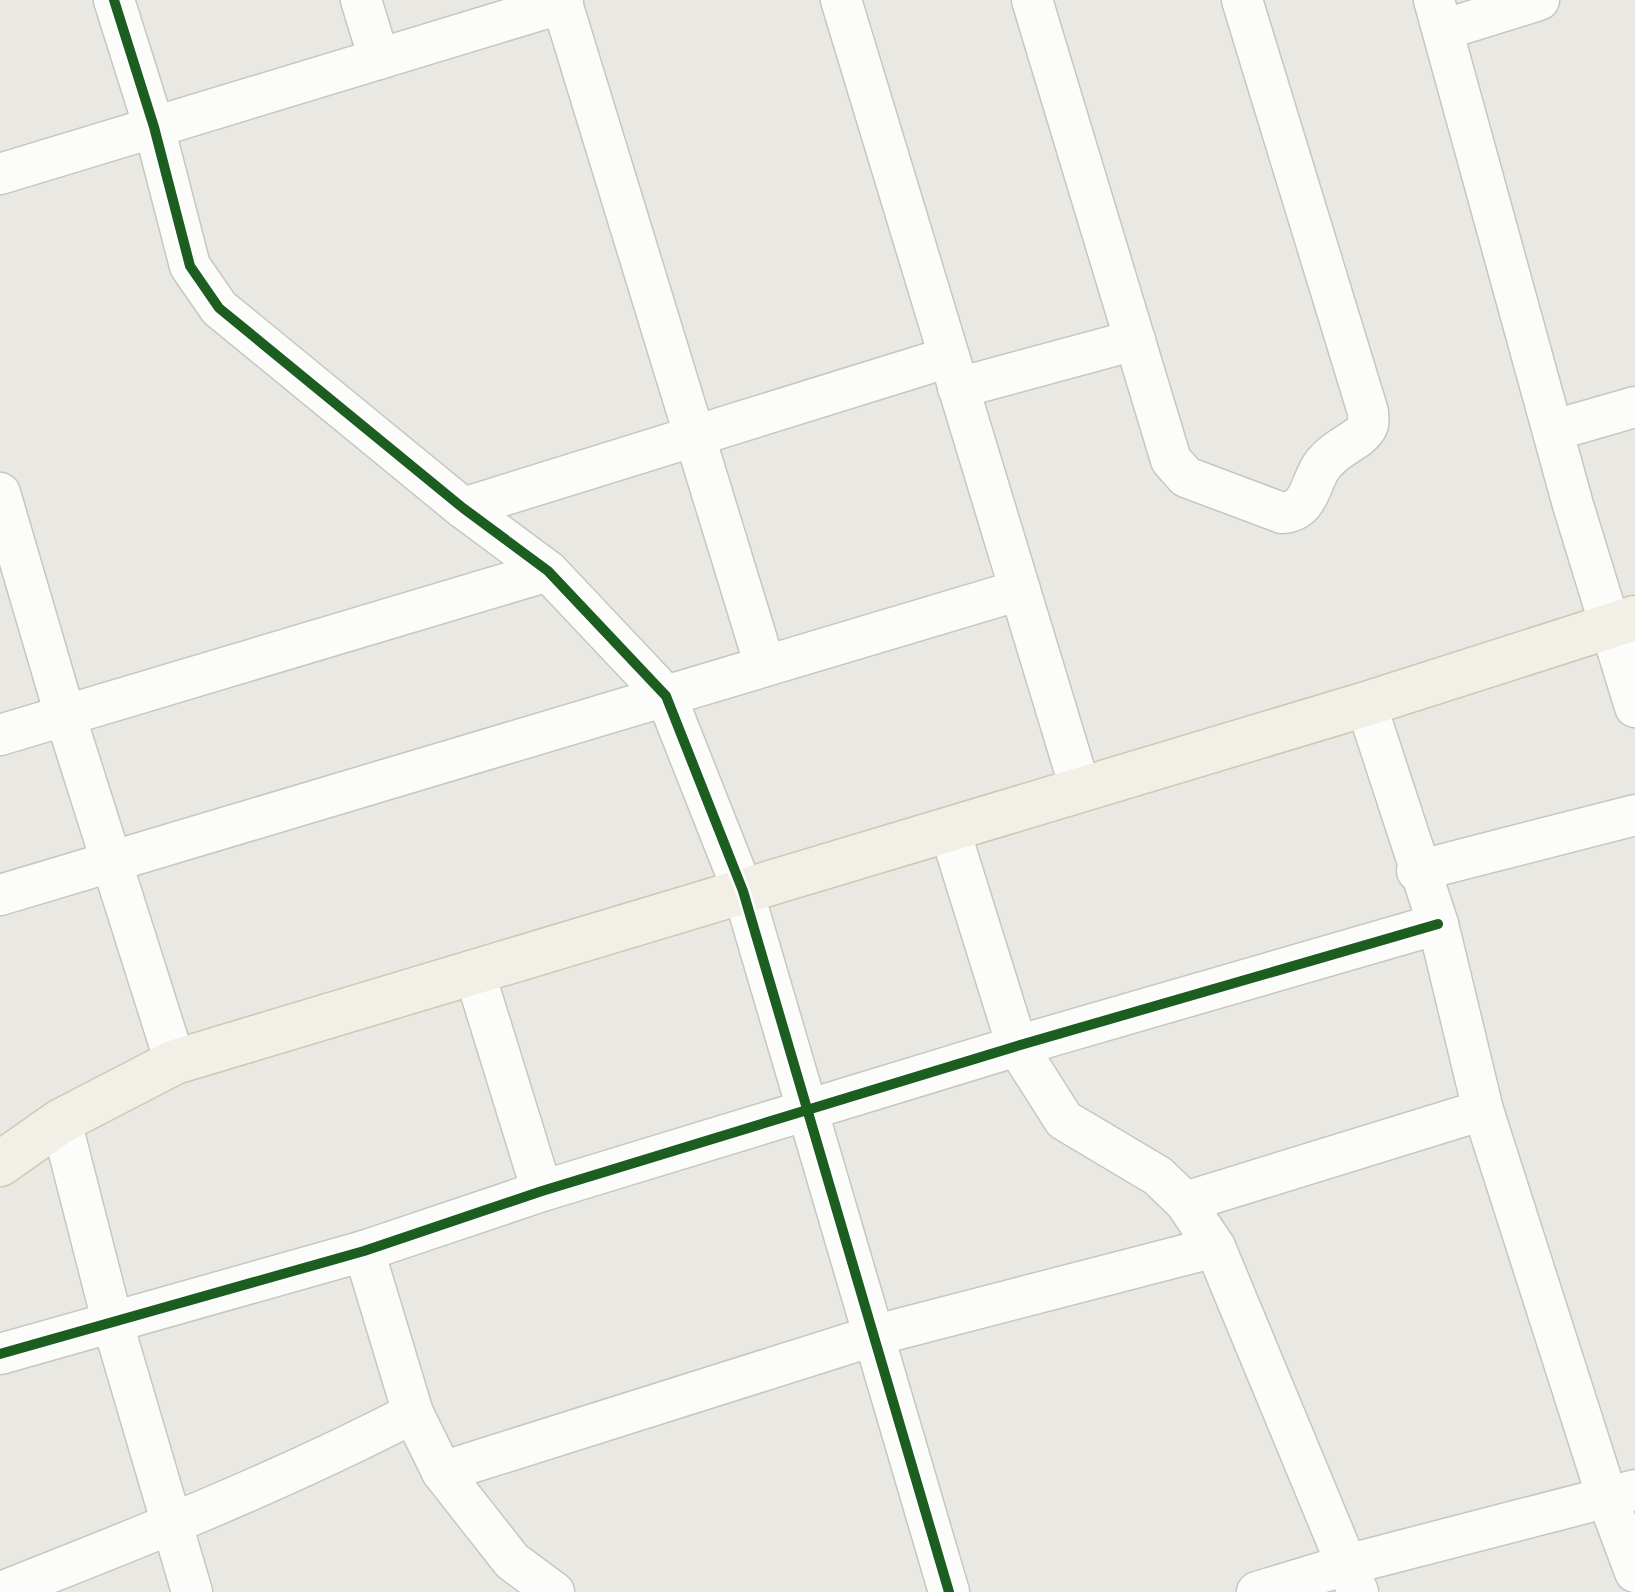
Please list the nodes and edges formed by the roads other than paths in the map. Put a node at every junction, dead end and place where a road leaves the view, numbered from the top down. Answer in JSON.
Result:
{"nodes":[{"id":1,"x":114,"y":0,"type":"edge"},
{"id":2,"x":361,"y":0,"type":"edge"},
{"id":3,"x":841,"y":0,"type":"edge"},
{"id":4,"x":1032,"y":0,"type":"edge"},
{"id":5,"x":1242,"y":0,"type":"edge"},
{"id":6,"x":1539,"y":0,"type":"edge"},
{"id":7,"x":562,"y":2,"type":"edge"},
{"id":8,"x":1439,"y":15,"type":"edge"},
{"id":9,"x":379,"y":59,"type":"junction"},
{"id":10,"x":154,"y":127,"type":"junction"},
{"id":11,"x":0,"y":174,"type":"edge"},
{"id":12,"x":1135,"y":340,"type":"junction"},
{"id":13,"x":954,"y":373,"type":"junction"},
{"id":14,"x":1635,"y":407,"type":"edge"},
{"id":15,"x":1555,"y":430,"type":"junction"},
{"id":16,"x":695,"y":436,"type":"junction"},
{"id":17,"x":0,"y":493,"type":"edge"},
{"id":18,"x":463,"y":508,"type":"junction"},
{"id":19,"x":548,"y":571,"type":"junction"},
{"id":20,"x":1020,"y":590,"type":"junction"},
{"id":21,"x":1624,"y":622,"type":"edge"},
{"id":22,"x":765,"y":666,"type":"junction"},
{"id":23,"x":666,"y":696,"type":"junction"},
{"id":24,"x":1366,"y":704,"type":"junction"},
{"id":25,"x":1635,"y":707,"type":"edge"},
{"id":26,"x":65,"y":715,"type":"junction"},
{"id":27,"x":0,"y":735,"type":"edge"},
{"id":28,"x":1080,"y":788,"type":"junction"},
{"id":29,"x":1635,"y":815,"type":"edge"},
{"id":30,"x":949,"y":828,"type":"junction"},
{"id":31,"x":114,"y":861,"type":"junction"},
{"id":32,"x":1417,"y":871,"type":"junction"},
{"id":33,"x":743,"y":891,"type":"junction"},
{"id":34,"x":0,"y":895,"type":"edge"},
{"id":35,"x":1438,"y":924,"type":"junction"},
{"id":36,"x":474,"y":971,"type":"junction"},
{"id":37,"x":1017,"y":1046,"type":"junction"},
{"id":38,"x":175,"y":1062,"type":"junction"},
{"id":39,"x":1483,"y":1110,"type":"junction"},
{"id":40,"x":808,"y":1112,"type":"junction"},
{"id":41,"x":61,"y":1121,"type":"junction"},
{"id":42,"x":0,"y":1164,"type":"edge"},
{"id":43,"x":542,"y":1191,"type":"junction"},
{"id":44,"x":1185,"y":1202,"type":"junction"},
{"id":45,"x":1215,"y":1247,"type":"junction"},
{"id":46,"x":364,"y":1251,"type":"junction"},
{"id":47,"x":113,"y":1324,"type":"junction"},
{"id":48,"x":876,"y":1335,"type":"junction"},
{"id":49,"x":0,"y":1354,"type":"edge"},
{"id":50,"x":413,"y":1413,"type":"junction"},
{"id":51,"x":442,"y":1472,"type":"junction"},
{"id":52,"x":1621,"y":1494,"type":"edge"},
{"id":53,"x":170,"y":1526,"type":"junction"},
{"id":54,"x":1635,"y":1572,"type":"edge"},
{"id":55,"x":1352,"y":1578,"type":"edge"},
{"id":56,"x":1,"y":1592,"type":"edge"},
{"id":57,"x":192,"y":1592,"type":"edge"},
{"id":58,"x":554,"y":1592,"type":"edge"},
{"id":59,"x":949,"y":1592,"type":"edge"},
{"id":60,"x":1257,"y":1592,"type":"edge"}],
"edges":[{"from":1,"to":10,"type":"street"},
{"from":2,"to":9,"type":"street"},
{"from":3,"to":13,"type":"street"},
{"from":4,"to":12,"type":"street"},
{"from":5,"to":12,"type":"street"},
{"from":6,"to":8,"type":"street"},
{"from":7,"to":9,"type":"street"},
{"from":7,"to":16,"type":"street"},
{"from":8,"to":15,"type":"street"},
{"from":9,"to":10,"type":"street"},
{"from":10,"to":11,"type":"street"},
{"from":10,"to":18,"type":"street"},
{"from":12,"to":13,"type":"street"},
{"from":13,"to":16,"type":"street"},
{"from":13,"to":20,"type":"street"},
{"from":14,"to":15,"type":"street"},
{"from":15,"to":21,"type":"street"},
{"from":16,"to":18,"type":"street"},
{"from":16,"to":22,"type":"street"},
{"from":17,"to":26,"type":"street"},
{"from":18,"to":19,"type":"street"},
{"from":19,"to":23,"type":"street"},
{"from":19,"to":26,"type":"street"},
{"from":20,"to":22,"type":"street"},
{"from":20,"to":28,"type":"street"},
{"from":21,"to":24,"type":"main road"},
{"from":21,"to":25,"type":"street"},
{"from":22,"to":23,"type":"street"},
{"from":23,"to":31,"type":"street"},
{"from":23,"to":33,"type":"street"},
{"from":24,"to":28,"type":"main road"},
{"from":24,"to":32,"type":"street"},
{"from":26,"to":27,"type":"street"},
{"from":26,"to":31,"type":"street"},
{"from":28,"to":30,"type":"main road"},
{"from":29,"to":32,"type":"street"},
{"from":30,"to":33,"type":"main road"},
{"from":30,"to":37,"type":"street"},
{"from":31,"to":34,"type":"street"},
{"from":31,"to":38,"type":"street"},
{"from":32,"to":35,"type":"street"},
{"from":33,"to":36,"type":"main road"},
{"from":33,"to":40,"type":"street"},
{"from":35,"to":37,"type":"street"},
{"from":35,"to":39,"type":"street"},
{"from":36,"to":38,"type":"main road"},
{"from":36,"to":43,"type":"street"},
{"from":37,"to":40,"type":"street"},
{"from":37,"to":44,"type":"street"},
{"from":38,"to":41,"type":"main road"},
{"from":39,"to":44,"type":"street"},
{"from":39,"to":52,"type":"street"},
{"from":40,"to":43,"type":"street"},
{"from":40,"to":48,"type":"street"},
{"from":41,"to":42,"type":"main road"},
{"from":41,"to":47,"type":"street"},
{"from":43,"to":46,"type":"street"},
{"from":44,"to":45,"type":"street"},
{"from":45,"to":48,"type":"street"},
{"from":45,"to":55,"type":"street"},
{"from":46,"to":47,"type":"street"},
{"from":46,"to":50,"type":"street"},
{"from":47,"to":49,"type":"street"},
{"from":47,"to":53,"type":"street"},
{"from":48,"to":51,"type":"street"},
{"from":48,"to":59,"type":"street"},
{"from":50,"to":51,"type":"street"},
{"from":50,"to":53,"type":"street"},
{"from":51,"to":58,"type":"street"},
{"from":52,"to":54,"type":"street"},
{"from":52,"to":55,"type":"street"},
{"from":53,"to":56,"type":"street"},
{"from":53,"to":57,"type":"street"},
{"from":55,"to":60,"type":"street"}]}
